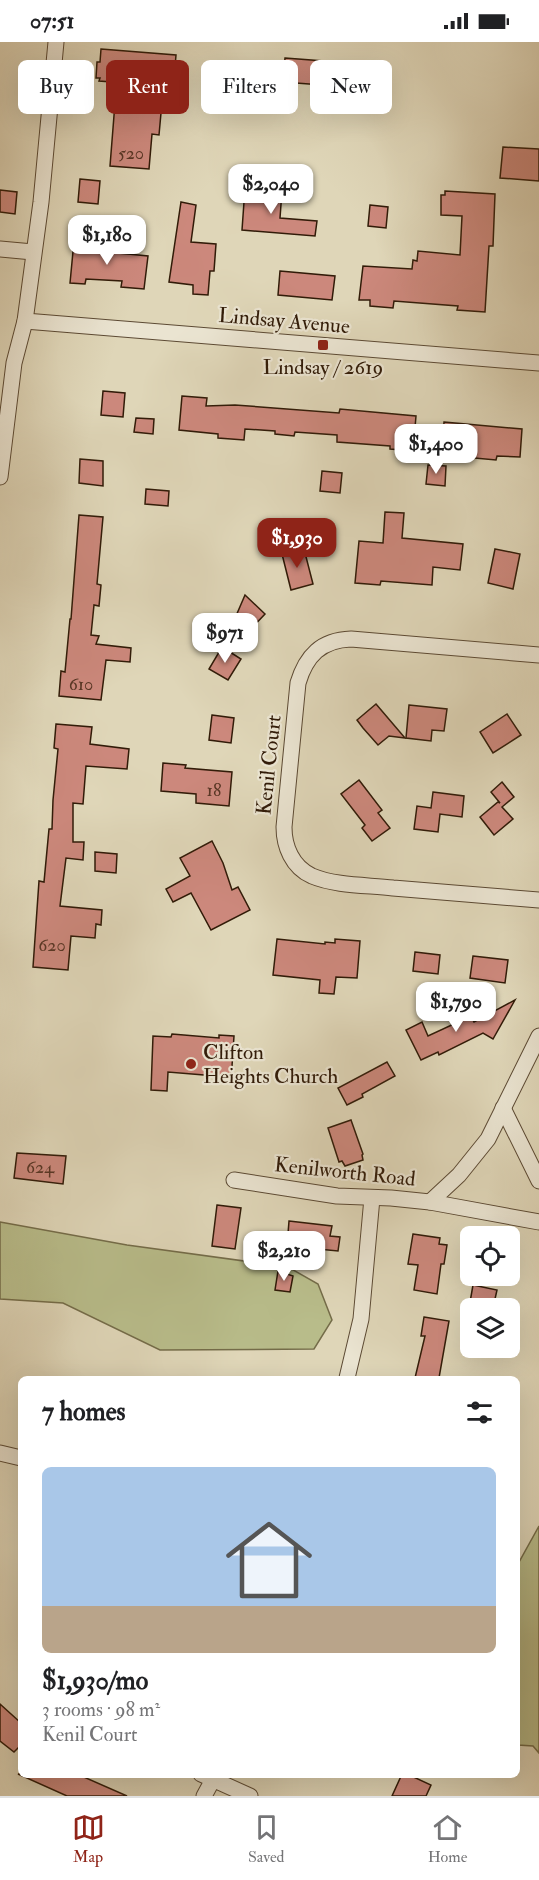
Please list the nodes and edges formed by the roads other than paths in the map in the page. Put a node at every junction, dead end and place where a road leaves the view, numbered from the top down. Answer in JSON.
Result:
{"nodes":[{"id":1,"x":56,"y":42,"type":"edge"},
{"id":2,"x":0,"y":249,"type":"edge"},
{"id":3,"x":33,"y":252,"type":"junction"},
{"id":4,"x":25,"y":321,"type":"junction"},
{"id":5,"x":539,"y":363,"type":"edge"},
{"id":6,"x":0,"y":477,"type":"edge"},
{"id":7,"x":539,"y":655,"type":"edge"},
{"id":8,"x":539,"y":900,"type":"edge"},
{"id":9,"x":539,"y":1036,"type":"edge"},
{"id":10,"x":503,"y":1108,"type":"junction"},
{"id":11,"x":234,"y":1180,"type":"dead end"},
{"id":12,"x":539,"y":1181,"type":"edge"},
{"id":13,"x":372,"y":1198,"type":"junction"},
{"id":14,"x":430,"y":1203,"type":"junction"},
{"id":15,"x":539,"y":1222,"type":"edge"},
{"id":16,"x":347,"y":1376,"type":"edge"},
{"id":17,"x":0,"y":1453,"type":"edge"},
{"id":18,"x":18,"y":1457,"type":"edge"},
{"id":19,"x":209,"y":1778,"type":"edge"},
{"id":20,"x":214,"y":1778,"type":"edge"},
{"id":21,"x":204,"y":1796,"type":"edge"},
{"id":22,"x":250,"y":1796,"type":"edge"}],
"edges":[{"from":1,"to":3,"type":"street"},
{"from":2,"to":3,"type":"street"},
{"from":3,"to":4,"type":"street"},
{"from":4,"to":5,"type":"street","name":"Lindsay Avenue"},
{"from":4,"to":6,"type":"street"},
{"from":7,"to":8,"type":"street","name":"Kenil Court"},
{"from":9,"to":10,"type":"street","name":"Kenilworth Road"},
{"from":10,"to":12,"type":"street"},
{"from":10,"to":14,"type":"street","name":"Kenilworth Road"},
{"from":11,"to":13,"type":"street","name":"Kenilworth Road"},
{"from":13,"to":14,"type":"street","name":"Kenilworth Road"},
{"from":13,"to":16,"type":"street"},
{"from":14,"to":15,"type":"street"},
{"from":17,"to":18,"type":"street"},
{"from":19,"to":21,"type":"street"},
{"from":20,"to":22,"type":"street"}]}
